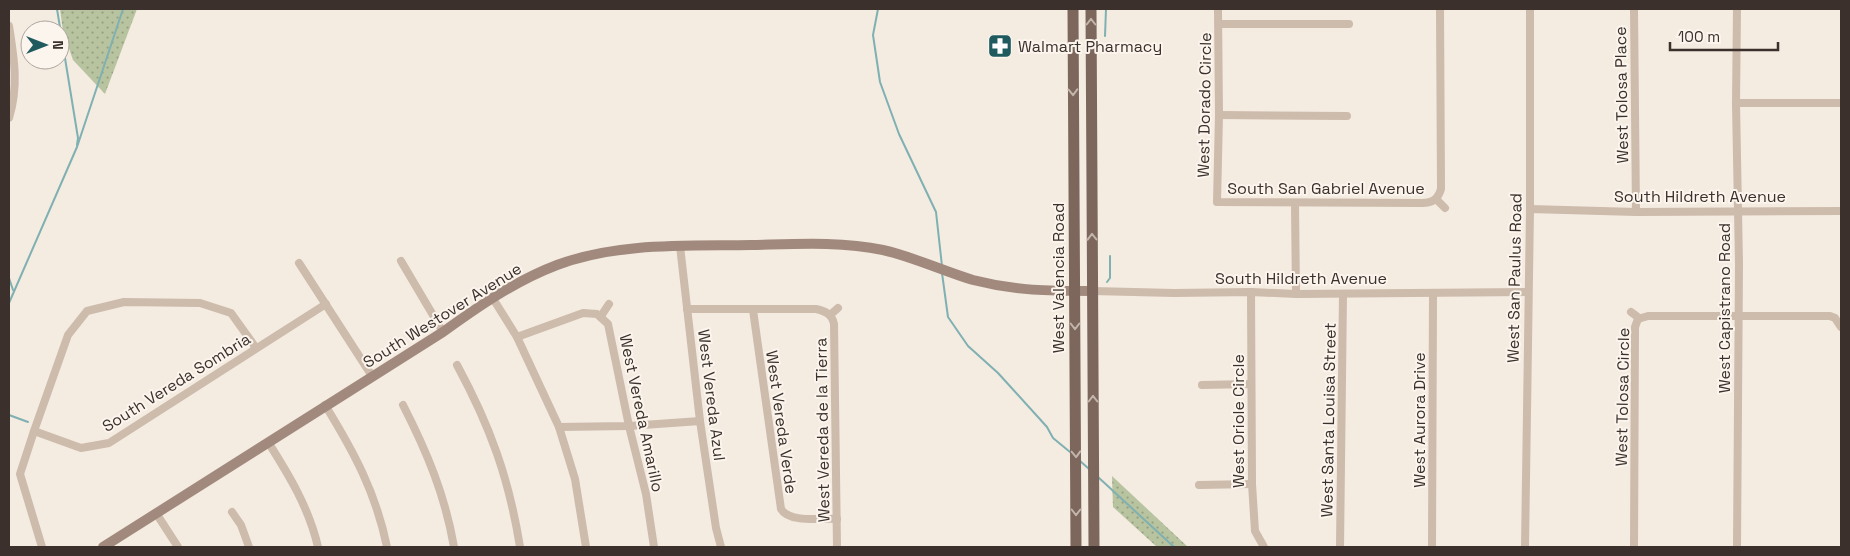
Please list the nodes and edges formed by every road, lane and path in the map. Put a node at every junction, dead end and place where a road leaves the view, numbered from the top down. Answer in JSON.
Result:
{"nodes":[{"id":1,"x":1072,"y":9,"type":"edge"},
{"id":2,"x":1091,"y":9,"type":"edge"},
{"id":3,"x":1218,"y":9,"type":"edge"},
{"id":4,"x":1440,"y":9,"type":"edge"},
{"id":5,"x":1530,"y":9,"type":"edge"},
{"id":6,"x":1634,"y":9,"type":"edge"},
{"id":7,"x":1737,"y":9,"type":"edge"},
{"id":8,"x":1219,"y":24,"type":"junction"},
{"id":9,"x":1349,"y":24,"type":"dead end"},
{"id":10,"x":9,"y":26,"type":"edge"},
{"id":11,"x":1073,"y":54,"type":"junction"},
{"id":12,"x":1091,"y":56,"type":"junction"},
{"id":13,"x":1841,"y":103,"type":"edge"},
{"id":14,"x":1736,"y":104,"type":"junction"},
{"id":15,"x":1219,"y":115,"type":"junction"},
{"id":16,"x":1347,"y":116,"type":"dead end"},
{"id":17,"x":9,"y":118,"type":"edge"},
{"id":18,"x":1436,"y":199,"type":"junction"},
{"id":19,"x":1217,"y":202,"type":"joint"},
{"id":20,"x":1295,"y":204,"type":"junction"},
{"id":21,"x":1445,"y":208,"type":"dead end"},
{"id":22,"x":1530,"y":209,"type":"junction"},
{"id":23,"x":1739,"y":211,"type":"junction"},
{"id":24,"x":1636,"y":212,"type":"junction"},
{"id":25,"x":1841,"y":212,"type":"edge"},
{"id":26,"x":680,"y":246,"type":"junction"},
{"id":27,"x":401,"y":261,"type":"dead end"},
{"id":28,"x":299,"y":263,"type":"dead end"},
{"id":29,"x":1075,"y":291,"type":"junction"},
{"id":30,"x":1093,"y":291,"type":"junction"},
{"id":31,"x":1251,"y":292,"type":"junction"},
{"id":32,"x":1527,"y":292,"type":"junction"},
{"id":33,"x":1433,"y":293,"type":"junction"},
{"id":34,"x":1296,"y":294,"type":"junction"},
{"id":35,"x":1343,"y":294,"type":"junction"},
{"id":36,"x":492,"y":297,"type":"junction"},
{"id":37,"x":326,"y":304,"type":"junction"},
{"id":38,"x":608,"y":304,"type":"dead end"},
{"id":39,"x":838,"y":308,"type":"dead end"},
{"id":40,"x":687,"y":309,"type":"junction"},
{"id":41,"x":752,"y":310,"type":"junction"},
{"id":42,"x":1631,"y":312,"type":"dead end"},
{"id":43,"x":830,"y":315,"type":"junction"},
{"id":44,"x":601,"y":316,"type":"junction"},
{"id":45,"x":1738,"y":316,"type":"junction"},
{"id":46,"x":1639,"y":318,"type":"junction"},
{"id":47,"x":1840,"y":321,"type":"edge"},
{"id":48,"x":443,"y":332,"type":"junction"},
{"id":49,"x":516,"y":337,"type":"junction"},
{"id":50,"x":256,"y":348,"type":"junction"},
{"id":51,"x":457,"y":365,"type":"dead end"},
{"id":52,"x":372,"y":376,"type":"junction"},
{"id":53,"x":1251,"y":384,"type":"junction"},
{"id":54,"x":1202,"y":385,"type":"dead end"},
{"id":55,"x":325,"y":405,"type":"junction"},
{"id":56,"x":403,"y":405,"type":"dead end"},
{"id":57,"x":700,"y":421,"type":"junction"},
{"id":58,"x":629,"y":426,"type":"junction"},
{"id":59,"x":559,"y":427,"type":"junction"},
{"id":60,"x":34,"y":431,"type":"junction"},
{"id":61,"x":268,"y":442,"type":"junction"},
{"id":62,"x":1252,"y":484,"type":"junction"},
{"id":63,"x":1199,"y":485,"type":"dead end"},
{"id":64,"x":232,"y":512,"type":"dead end"},
{"id":65,"x":156,"y":514,"type":"junction"},
{"id":66,"x":836,"y":519,"type":"junction"},
{"id":67,"x":42,"y":547,"type":"edge"},
{"id":68,"x":103,"y":547,"type":"edge"},
{"id":69,"x":178,"y":547,"type":"edge"},
{"id":70,"x":249,"y":547,"type":"edge"},
{"id":71,"x":318,"y":547,"type":"edge"},
{"id":72,"x":386,"y":547,"type":"edge"},
{"id":73,"x":454,"y":547,"type":"edge"},
{"id":74,"x":520,"y":547,"type":"edge"},
{"id":75,"x":586,"y":547,"type":"edge"},
{"id":76,"x":654,"y":547,"type":"edge"},
{"id":77,"x":721,"y":547,"type":"edge"},
{"id":78,"x":837,"y":547,"type":"edge"},
{"id":79,"x":1076,"y":547,"type":"edge"},
{"id":80,"x":1094,"y":547,"type":"edge"},
{"id":81,"x":1264,"y":547,"type":"edge"},
{"id":82,"x":1340,"y":547,"type":"edge"},
{"id":83,"x":1432,"y":547,"type":"edge"},
{"id":84,"x":1526,"y":547,"type":"edge"},
{"id":85,"x":1634,"y":547,"type":"edge"},
{"id":86,"x":1737,"y":547,"type":"edge"}],
"edges":[{"from":1,"to":11,"type":"main road","name":"West Valencia Road"},
{"from":12,"to":2,"type":"main road","one_way":true},
{"from":3,"to":8,"type":"street","name":"West Dorado Circle"},
{"from":4,"to":18,"type":"street"},
{"from":5,"to":22,"type":"street","name":"West San Paulus Road"},
{"from":6,"to":24,"type":"street","name":"West Tolosa Place"},
{"from":7,"to":14,"type":"street","name":"West Capistrano Road"},
{"from":8,"to":9,"type":"street"},
{"from":8,"to":15,"type":"street","name":"West Dorado Circle"},
{"from":10,"to":17,"type":"street"},
{"from":11,"to":12,"type":"main road"},
{"from":11,"to":29,"type":"main road","name":"West Valencia Road","one_way":true},
{"from":30,"to":12,"type":"main road","one_way":true},
{"from":13,"to":14,"type":"street"},
{"from":14,"to":23,"type":"street","name":"West Capistrano Road"},
{"from":15,"to":16,"type":"street"},
{"from":15,"to":19,"type":"street","name":"West Dorado Circle"},
{"from":18,"to":20,"type":"street","name":"South San Gabriel Avenue"},
{"from":18,"to":21,"type":"street"},
{"from":19,"to":20,"type":"street","name":"South San Gabriel Avenue"},
{"from":20,"to":34,"type":"street"},
{"from":22,"to":24,"type":"street","name":"South Hildreth Avenue"},
{"from":22,"to":32,"type":"street","name":"West San Paulus Road"},
{"from":23,"to":24,"type":"street","name":"South Hildreth Avenue"},
{"from":23,"to":25,"type":"street","name":"South Hildreth Avenue"},
{"from":23,"to":45,"type":"street","name":"West Capistrano Road"},
{"from":26,"to":29,"type":"street","name":"South Westover Avenue"},
{"from":26,"to":36,"type":"street","name":"South Westover Avenue"},
{"from":26,"to":40,"type":"street","name":"West Vereda Azul"},
{"from":27,"to":48,"type":"street"},
{"from":28,"to":37,"type":"street"},
{"from":29,"to":30,"type":"street","name":"South Hildreth Avenue"},
{"from":29,"to":79,"type":"main road","name":"West Valencia Road","one_way":true},
{"from":30,"to":31,"type":"street","name":"South Hildreth Avenue"},
{"from":80,"to":30,"type":"main road","one_way":true},
{"from":31,"to":34,"type":"street","name":"South Hildreth Avenue"},
{"from":31,"to":53,"type":"street","name":"West Oriole Circle"},
{"from":32,"to":33,"type":"street","name":"South Hildreth Avenue"},
{"from":32,"to":84,"type":"street","name":"West San Paulus Road"},
{"from":33,"to":35,"type":"street","name":"South Hildreth Avenue"},
{"from":33,"to":83,"type":"street","name":"West Aurora Drive"},
{"from":34,"to":35,"type":"street","name":"South Hildreth Avenue"},
{"from":35,"to":82,"type":"street","name":"West Santa Louisa Street"},
{"from":36,"to":48,"type":"street","name":"South Westover Avenue"},
{"from":36,"to":49,"type":"street"},
{"from":37,"to":50,"type":"street","name":"South Vereda Sombria"},
{"from":37,"to":52,"type":"street"},
{"from":38,"to":44,"type":"street"},
{"from":39,"to":43,"type":"street"},
{"from":40,"to":41,"type":"street"},
{"from":40,"to":57,"type":"street","name":"West Vereda Azul"},
{"from":41,"to":43,"type":"street"},
{"from":41,"to":66,"type":"street","name":"West Vereda Verde"},
{"from":42,"to":46,"type":"street"},
{"from":43,"to":66,"type":"street","name":"West Vereda de la Tierra"},
{"from":44,"to":49,"type":"street"},
{"from":44,"to":58,"type":"street","name":"West Vereda Amarillo"},
{"from":45,"to":46,"type":"street","name":"West Tolosa Circle"},
{"from":45,"to":47,"type":"street","name":"West Tolosa Circle"},
{"from":45,"to":86,"type":"street","name":"West Capistrano Road"},
{"from":46,"to":85,"type":"street","name":"West Tolosa Circle"},
{"from":48,"to":52,"type":"street","name":"South Westover Avenue"},
{"from":49,"to":59,"type":"street"},
{"from":50,"to":60,"type":"street","name":"South Vereda Sombria"},
{"from":50,"to":60,"type":"street"},
{"from":51,"to":74,"type":"street"},
{"from":52,"to":55,"type":"street","name":"South Westover Avenue"},
{"from":53,"to":54,"type":"street"},
{"from":53,"to":62,"type":"street","name":"West Oriole Circle"},
{"from":55,"to":61,"type":"street","name":"South Westover Avenue"},
{"from":55,"to":72,"type":"street"},
{"from":56,"to":73,"type":"street"},
{"from":57,"to":58,"type":"street"},
{"from":57,"to":77,"type":"street","name":"West Vereda Azul"},
{"from":58,"to":59,"type":"street"},
{"from":58,"to":76,"type":"street","name":"West Vereda Amarillo"},
{"from":59,"to":75,"type":"street"},
{"from":60,"to":67,"type":"street"},
{"from":61,"to":65,"type":"street","name":"South Westover Avenue"},
{"from":61,"to":71,"type":"street"},
{"from":62,"to":63,"type":"street"},
{"from":62,"to":81,"type":"street","name":"West Oriole Circle"},
{"from":64,"to":70,"type":"street"},
{"from":65,"to":68,"type":"street","name":"South Westover Avenue"},
{"from":65,"to":69,"type":"street"},
{"from":66,"to":78,"type":"street","name":"West Vereda de la Tierra"}]}
